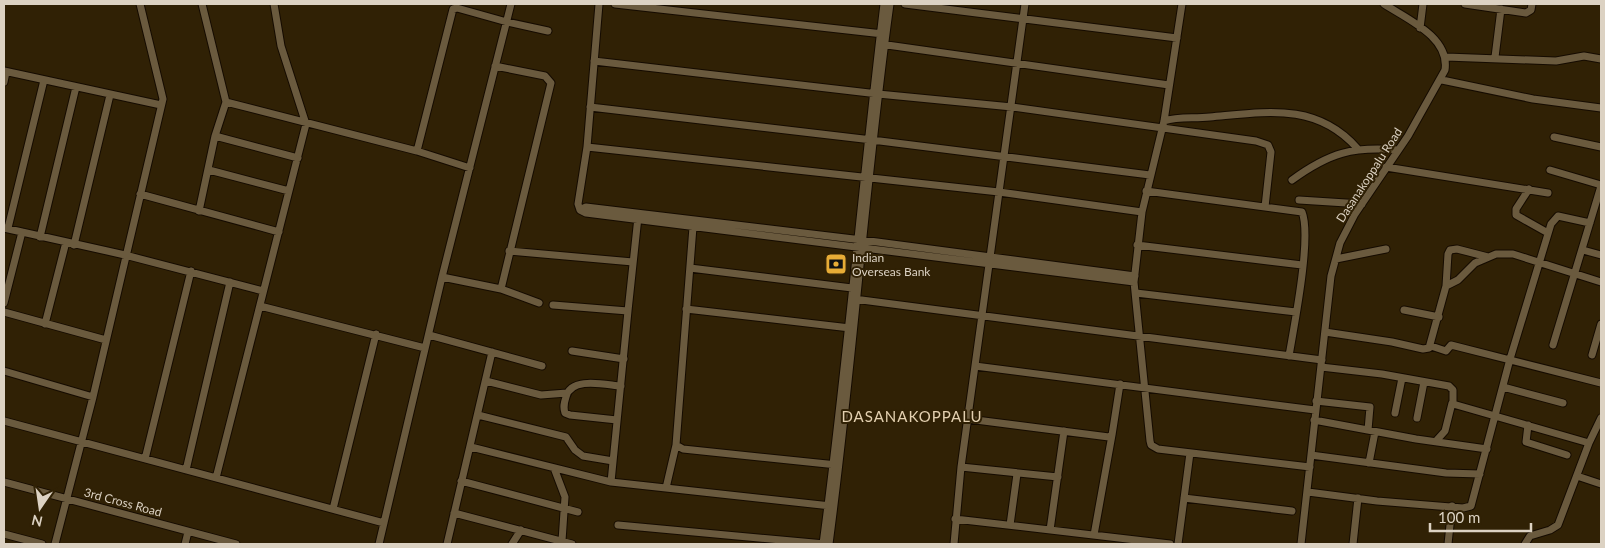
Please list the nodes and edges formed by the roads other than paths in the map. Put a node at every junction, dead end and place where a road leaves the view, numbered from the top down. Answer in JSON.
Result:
{"nodes":[{"id":1,"x":140,"y":4,"type":"edge"},
{"id":2,"x":202,"y":4,"type":"edge"},
{"id":3,"x":274,"y":4,"type":"edge"},
{"id":4,"x":511,"y":4,"type":"edge"},
{"id":5,"x":599,"y":4,"type":"edge"},
{"id":6,"x":616,"y":4,"type":"edge"},
{"id":7,"x":884,"y":4,"type":"edge"},
{"id":8,"x":890,"y":4,"type":"edge"},
{"id":9,"x":904,"y":4,"type":"edge"},
{"id":10,"x":1026,"y":4,"type":"edge"},
{"id":11,"x":1182,"y":4,"type":"edge"},
{"id":12,"x":1384,"y":4,"type":"edge"},
{"id":13,"x":1423,"y":4,"type":"edge"},
{"id":14,"x":1465,"y":4,"type":"edge"},
{"id":15,"x":1532,"y":4,"type":"edge"},
{"id":16,"x":1501,"y":9,"type":"junction"},
{"id":17,"x":1024,"y":18,"type":"junction"},
{"id":18,"x":507,"y":22,"type":"junction"},
{"id":19,"x":1420,"y":28,"type":"junction"},
{"id":20,"x":548,"y":31,"type":"dead end"},
{"id":21,"x":883,"y":34,"type":"junction"},
{"id":22,"x":1177,"y":38,"type":"junction"},
{"id":23,"x":882,"y":44,"type":"junction"},
{"id":24,"x":1446,"y":57,"type":"junction"},
{"id":25,"x":1495,"y":57,"type":"junction"},
{"id":26,"x":1601,"y":59,"type":"edge"},
{"id":27,"x":594,"y":61,"type":"junction"},
{"id":28,"x":1018,"y":64,"type":"junction"},
{"id":29,"x":495,"y":66,"type":"junction"},
{"id":30,"x":5,"y":72,"type":"edge"},
{"id":31,"x":44,"y":80,"type":"junction"},
{"id":32,"x":1442,"y":80,"type":"junction"},
{"id":33,"x":4,"y":82,"type":"edge"},
{"id":34,"x":1170,"y":85,"type":"junction"},
{"id":35,"x":76,"y":87,"type":"junction"},
{"id":36,"x":875,"y":94,"type":"junction"},
{"id":37,"x":110,"y":95,"type":"junction"},
{"id":38,"x":226,"y":102,"type":"junction"},
{"id":39,"x":162,"y":105,"type":"junction"},
{"id":40,"x":590,"y":107,"type":"junction"},
{"id":41,"x":1012,"y":107,"type":"junction"},
{"id":42,"x":1601,"y":108,"type":"edge"},
{"id":43,"x":306,"y":124,"type":"junction"},
{"id":44,"x":1163,"y":125,"type":"junction"},
{"id":45,"x":216,"y":136,"type":"junction"},
{"id":46,"x":1554,"y":137,"type":"dead end"},
{"id":47,"x":870,"y":139,"type":"junction"},
{"id":48,"x":587,"y":146,"type":"junction"},
{"id":49,"x":1601,"y":147,"type":"edge"},
{"id":50,"x":1357,"y":148,"type":"junction"},
{"id":51,"x":1398,"y":150,"type":"junction"},
{"id":52,"x":417,"y":151,"type":"junction"},
{"id":53,"x":1004,"y":156,"type":"junction"},
{"id":54,"x":298,"y":158,"type":"junction"},
{"id":55,"x":1386,"y":167,"type":"junction"},
{"id":56,"x":470,"y":168,"type":"junction"},
{"id":57,"x":209,"y":170,"type":"junction"},
{"id":58,"x":1550,"y":170,"type":"dead end"},
{"id":59,"x":1150,"y":175,"type":"junction"},
{"id":60,"x":866,"y":178,"type":"junction"},
{"id":61,"x":1292,"y":180,"type":"dead end"},
{"id":62,"x":1601,"y":185,"type":"edge"},
{"id":63,"x":1529,"y":189,"type":"junction"},
{"id":64,"x":1146,"y":191,"type":"junction"},
{"id":65,"x":289,"y":192,"type":"junction"},
{"id":66,"x":999,"y":192,"type":"junction"},
{"id":67,"x":140,"y":194,"type":"junction"},
{"id":68,"x":1548,"y":194,"type":"dead end"},
{"id":69,"x":1298,"y":200,"type":"dead end"},
{"id":70,"x":1362,"y":204,"type":"junction"},
{"id":71,"x":1265,"y":207,"type":"junction"},
{"id":72,"x":199,"y":211,"type":"junction"},
{"id":73,"x":1142,"y":212,"type":"junction"},
{"id":74,"x":638,"y":218,"type":"junction"},
{"id":75,"x":1601,"y":218,"type":"edge"},
{"id":76,"x":1592,"y":219,"type":"junction"},
{"id":77,"x":693,"y":227,"type":"junction"},
{"id":78,"x":6,"y":228,"type":"edge"},
{"id":79,"x":22,"y":232,"type":"junction"},
{"id":80,"x":279,"y":232,"type":"junction"},
{"id":81,"x":1548,"y":233,"type":"junction"},
{"id":82,"x":40,"y":237,"type":"junction"},
{"id":83,"x":66,"y":242,"type":"junction"},
{"id":84,"x":858,"y":243,"type":"junction"},
{"id":85,"x":74,"y":245,"type":"junction"},
{"id":86,"x":1137,"y":245,"type":"junction"},
{"id":87,"x":1386,"y":249,"type":"dead end"},
{"id":88,"x":1583,"y":250,"type":"junction"},
{"id":89,"x":509,"y":251,"type":"junction"},
{"id":90,"x":125,"y":255,"type":"junction"},
{"id":91,"x":1601,"y":255,"type":"edge"},
{"id":92,"x":1488,"y":257,"type":"junction"},
{"id":93,"x":990,"y":259,"type":"junction"},
{"id":94,"x":1336,"y":259,"type":"junction"},
{"id":95,"x":633,"y":262,"type":"junction"},
{"id":96,"x":1538,"y":262,"type":"junction"},
{"id":97,"x":1302,"y":265,"type":"junction"},
{"id":98,"x":690,"y":268,"type":"junction"},
{"id":99,"x":191,"y":271,"type":"junction"},
{"id":100,"x":1576,"y":274,"type":"junction"},
{"id":101,"x":442,"y":277,"type":"junction"},
{"id":102,"x":1135,"y":279,"type":"junction"},
{"id":103,"x":230,"y":282,"type":"junction"},
{"id":104,"x":1601,"y":282,"type":"edge"},
{"id":105,"x":1446,"y":286,"type":"junction"},
{"id":106,"x":852,"y":288,"type":"junction"},
{"id":107,"x":501,"y":289,"type":"junction"},
{"id":108,"x":263,"y":291,"type":"junction"},
{"id":109,"x":1136,"y":292,"type":"junction"},
{"id":110,"x":853,"y":299,"type":"junction"},
{"id":111,"x":4,"y":303,"type":"edge"},
{"id":112,"x":539,"y":303,"type":"dead end"},
{"id":113,"x":552,"y":305,"type":"dead end"},
{"id":114,"x":260,"y":306,"type":"junction"},
{"id":115,"x":686,"y":309,"type":"junction"},
{"id":116,"x":1404,"y":310,"type":"dead end"},
{"id":117,"x":628,"y":311,"type":"junction"},
{"id":118,"x":4,"y":312,"type":"edge"},
{"id":119,"x":1296,"y":312,"type":"junction"},
{"id":120,"x":983,"y":317,"type":"junction"},
{"id":121,"x":1439,"y":317,"type":"junction"},
{"id":122,"x":44,"y":324,"type":"junction"},
{"id":123,"x":1601,"y":324,"type":"edge"},
{"id":124,"x":850,"y":328,"type":"junction"},
{"id":125,"x":1325,"y":332,"type":"junction"},
{"id":126,"x":376,"y":334,"type":"junction"},
{"id":127,"x":429,"y":335,"type":"junction"},
{"id":128,"x":1139,"y":338,"type":"junction"},
{"id":129,"x":106,"y":340,"type":"junction"},
{"id":130,"x":1553,"y":345,"type":"dead end"},
{"id":131,"x":1431,"y":346,"type":"junction"},
{"id":132,"x":425,"y":348,"type":"junction"},
{"id":133,"x":572,"y":351,"type":"dead end"},
{"id":134,"x":492,"y":352,"type":"junction"},
{"id":135,"x":1289,"y":356,"type":"junction"},
{"id":136,"x":1592,"y":356,"type":"dead end"},
{"id":137,"x":624,"y":359,"type":"junction"},
{"id":138,"x":1510,"y":360,"type":"junction"},
{"id":139,"x":1321,"y":364,"type":"junction"},
{"id":140,"x":542,"y":366,"type":"dead end"},
{"id":141,"x":975,"y":366,"type":"junction"},
{"id":142,"x":4,"y":371,"type":"edge"},
{"id":143,"x":1402,"y":378,"type":"junction"},
{"id":144,"x":486,"y":381,"type":"junction"},
{"id":145,"x":1424,"y":382,"type":"junction"},
{"id":146,"x":1601,"y":383,"type":"edge"},
{"id":147,"x":1120,"y":384,"type":"junction"},
{"id":148,"x":621,"y":386,"type":"junction"},
{"id":149,"x":1145,"y":387,"type":"junction"},
{"id":150,"x":1503,"y":387,"type":"junction"},
{"id":151,"x":567,"y":392,"type":"junction"},
{"id":152,"x":93,"y":397,"type":"junction"},
{"id":153,"x":1316,"y":401,"type":"junction"},
{"id":154,"x":1452,"y":403,"type":"junction"},
{"id":155,"x":1563,"y":403,"type":"dead end"},
{"id":156,"x":1315,"y":410,"type":"junction"},
{"id":157,"x":1394,"y":413,"type":"dead end"},
{"id":158,"x":478,"y":415,"type":"junction"},
{"id":159,"x":1496,"y":417,"type":"junction"},
{"id":160,"x":1417,"y":418,"type":"dead end"},
{"id":161,"x":1601,"y":418,"type":"edge"},
{"id":162,"x":968,"y":419,"type":"junction"},
{"id":163,"x":617,"y":420,"type":"junction"},
{"id":164,"x":1314,"y":420,"type":"junction"},
{"id":165,"x":4,"y":421,"type":"edge"},
{"id":166,"x":1528,"y":425,"type":"junction"},
{"id":167,"x":1371,"y":431,"type":"junction"},
{"id":168,"x":1064,"y":432,"type":"junction"},
{"id":169,"x":1112,"y":434,"type":"junction"},
{"id":170,"x":81,"y":441,"type":"junction"},
{"id":171,"x":1436,"y":441,"type":"junction"},
{"id":172,"x":1589,"y":443,"type":"junction"},
{"id":173,"x":676,"y":445,"type":"junction"},
{"id":174,"x":471,"y":447,"type":"junction"},
{"id":175,"x":1486,"y":449,"type":"junction"},
{"id":176,"x":1190,"y":453,"type":"junction"},
{"id":177,"x":1311,"y":455,"type":"junction"},
{"id":178,"x":1567,"y":455,"type":"dead end"},
{"id":179,"x":145,"y":459,"type":"junction"},
{"id":180,"x":613,"y":461,"type":"junction"},
{"id":181,"x":1369,"y":463,"type":"junction"},
{"id":182,"x":837,"y":465,"type":"junction"},
{"id":183,"x":961,"y":467,"type":"junction"},
{"id":184,"x":1310,"y":467,"type":"junction"},
{"id":185,"x":554,"y":468,"type":"junction"},
{"id":186,"x":186,"y":470,"type":"junction"},
{"id":187,"x":1017,"y":474,"type":"junction"},
{"id":188,"x":1480,"y":474,"type":"junction"},
{"id":189,"x":1577,"y":476,"type":"junction"},
{"id":190,"x":1058,"y":477,"type":"junction"},
{"id":191,"x":216,"y":478,"type":"junction"},
{"id":192,"x":461,"y":481,"type":"junction"},
{"id":193,"x":4,"y":482,"type":"edge"},
{"id":194,"x":611,"y":482,"type":"junction"},
{"id":195,"x":1601,"y":484,"type":"edge"},
{"id":196,"x":666,"y":488,"type":"junction"},
{"id":197,"x":1308,"y":492,"type":"junction"},
{"id":198,"x":67,"y":498,"type":"junction"},
{"id":199,"x":1184,"y":498,"type":"junction"},
{"id":200,"x":1358,"y":498,"type":"junction"},
{"id":201,"x":831,"y":506,"type":"junction"},
{"id":202,"x":1452,"y":506,"type":"junction"},
{"id":203,"x":333,"y":509,"type":"junction"},
{"id":204,"x":564,"y":509,"type":"junction"},
{"id":205,"x":1292,"y":511,"type":"dead end"},
{"id":206,"x":578,"y":512,"type":"dead end"},
{"id":207,"x":454,"y":513,"type":"junction"},
{"id":208,"x":956,"y":519,"type":"junction"},
{"id":209,"x":384,"y":523,"type":"junction"},
{"id":210,"x":618,"y":525,"type":"dead end"},
{"id":211,"x":1010,"y":525,"type":"junction"},
{"id":212,"x":521,"y":530,"type":"junction"},
{"id":213,"x":1050,"y":530,"type":"junction"},
{"id":214,"x":188,"y":532,"type":"junction"},
{"id":215,"x":4,"y":534,"type":"edge"},
{"id":216,"x":1094,"y":535,"type":"junction"},
{"id":217,"x":562,"y":541,"type":"junction"},
{"id":218,"x":42,"y":544,"type":"edge"},
{"id":219,"x":55,"y":544,"type":"edge"},
{"id":220,"x":185,"y":544,"type":"edge"},
{"id":221,"x":236,"y":544,"type":"edge"},
{"id":222,"x":379,"y":544,"type":"edge"},
{"id":223,"x":447,"y":544,"type":"edge"},
{"id":224,"x":512,"y":544,"type":"edge"},
{"id":225,"x":572,"y":544,"type":"edge"},
{"id":226,"x":824,"y":544,"type":"edge"},
{"id":227,"x":829,"y":544,"type":"edge"},
{"id":228,"x":954,"y":544,"type":"edge"},
{"id":229,"x":1170,"y":544,"type":"edge"},
{"id":230,"x":1178,"y":544,"type":"edge"},
{"id":231,"x":1301,"y":544,"type":"edge"},
{"id":232,"x":1353,"y":544,"type":"edge"},
{"id":233,"x":1448,"y":544,"type":"edge"},
{"id":234,"x":1525,"y":544,"type":"edge"}],
"edges":[{"from":1,"to":39,"type":"street"},
{"from":2,"to":38,"type":"street"},
{"from":3,"to":43,"type":"street"},
{"from":4,"to":18,"type":"street"},
{"from":5,"to":27,"type":"street"},
{"from":6,"to":21,"type":"street"},
{"from":7,"to":21,"type":"street"},
{"from":8,"to":21,"type":"street"},
{"from":9,"to":17,"type":"street"},
{"from":10,"to":17,"type":"street"},
{"from":11,"to":22,"type":"street"},
{"from":12,"to":19,"type":"street"},
{"from":13,"to":19,"type":"street"},
{"from":14,"to":16,"type":"street"},
{"from":15,"to":16,"type":"street"},
{"from":16,"to":25,"type":"street"},
{"from":17,"to":22,"type":"street"},
{"from":17,"to":28,"type":"street"},
{"from":18,"to":20,"type":"street"},
{"from":18,"to":29,"type":"street"},
{"from":18,"to":52,"type":"street"},
{"from":19,"to":24,"type":"street"},
{"from":21,"to":23,"type":"street"},
{"from":22,"to":34,"type":"street"},
{"from":23,"to":28,"type":"street"},
{"from":23,"to":36,"type":"street"},
{"from":24,"to":25,"type":"street"},
{"from":24,"to":32,"type":"street","name":"Dasanakoppalu Road"},
{"from":25,"to":26,"type":"street"},
{"from":27,"to":36,"type":"street"},
{"from":27,"to":40,"type":"street"},
{"from":28,"to":34,"type":"street"},
{"from":28,"to":41,"type":"street"},
{"from":29,"to":56,"type":"street"},
{"from":29,"to":89,"type":"street"},
{"from":30,"to":31,"type":"street"},
{"from":30,"to":33,"type":"street"},
{"from":31,"to":35,"type":"street"},
{"from":31,"to":78,"type":"street"},
{"from":32,"to":42,"type":"street"},
{"from":32,"to":51,"type":"street","name":"Dasanakoppalu Road"},
{"from":34,"to":44,"type":"street"},
{"from":35,"to":37,"type":"street"},
{"from":35,"to":82,"type":"street"},
{"from":36,"to":41,"type":"street"},
{"from":36,"to":47,"type":"street"},
{"from":37,"to":39,"type":"street"},
{"from":37,"to":85,"type":"street"},
{"from":38,"to":43,"type":"street"},
{"from":38,"to":45,"type":"street"},
{"from":39,"to":67,"type":"street"},
{"from":40,"to":47,"type":"street"},
{"from":40,"to":48,"type":"street"},
{"from":41,"to":44,"type":"street"},
{"from":41,"to":53,"type":"street"},
{"from":43,"to":52,"type":"street"},
{"from":43,"to":54,"type":"street"},
{"from":44,"to":50,"type":"street"},
{"from":44,"to":59,"type":"street"},
{"from":44,"to":71,"type":"street"},
{"from":45,"to":54,"type":"street"},
{"from":45,"to":57,"type":"street"},
{"from":46,"to":49,"type":"street"},
{"from":47,"to":53,"type":"street"},
{"from":47,"to":60,"type":"street"},
{"from":48,"to":60,"type":"street"},
{"from":48,"to":74,"type":"street"},
{"from":50,"to":51,"type":"street"},
{"from":50,"to":61,"type":"street"},
{"from":51,"to":55,"type":"street","name":"Dasanakoppalu Road"},
{"from":52,"to":56,"type":"street"},
{"from":53,"to":59,"type":"street"},
{"from":53,"to":66,"type":"street"},
{"from":54,"to":65,"type":"street"},
{"from":55,"to":63,"type":"street"},
{"from":55,"to":70,"type":"street","name":"Dasanakoppalu Road"},
{"from":56,"to":101,"type":"street"},
{"from":57,"to":65,"type":"street"},
{"from":57,"to":72,"type":"street"},
{"from":58,"to":62,"type":"street"},
{"from":59,"to":64,"type":"street"},
{"from":60,"to":66,"type":"street"},
{"from":60,"to":84,"type":"street"},
{"from":62,"to":76,"type":"street"},
{"from":63,"to":68,"type":"street"},
{"from":63,"to":81,"type":"street"},
{"from":64,"to":71,"type":"street"},
{"from":64,"to":73,"type":"street"},
{"from":65,"to":80,"type":"street"},
{"from":66,"to":73,"type":"street"},
{"from":66,"to":93,"type":"street"},
{"from":67,"to":72,"type":"street"},
{"from":67,"to":90,"type":"street"},
{"from":69,"to":70,"type":"street"},
{"from":70,"to":94,"type":"street","name":"Dasanakoppalu Road"},
{"from":71,"to":97,"type":"street"},
{"from":72,"to":80,"type":"street"},
{"from":73,"to":86,"type":"street"},
{"from":74,"to":77,"type":"street"},
{"from":74,"to":84,"type":"street"},
{"from":74,"to":95,"type":"street"},
{"from":75,"to":76,"type":"street"},
{"from":76,"to":81,"type":"street"},
{"from":76,"to":88,"type":"street"},
{"from":77,"to":84,"type":"street"},
{"from":77,"to":98,"type":"street"},
{"from":78,"to":79,"type":"street"},
{"from":79,"to":82,"type":"street"},
{"from":79,"to":111,"type":"street"},
{"from":80,"to":108,"type":"street"},
{"from":81,"to":96,"type":"street"},
{"from":82,"to":83,"type":"street"},
{"from":83,"to":85,"type":"street"},
{"from":83,"to":122,"type":"street"},
{"from":84,"to":93,"type":"street"},
{"from":84,"to":106,"type":"street"},
{"from":84,"to":110,"type":"street"},
{"from":85,"to":90,"type":"street"},
{"from":86,"to":97,"type":"street"},
{"from":86,"to":102,"type":"street"},
{"from":87,"to":94,"type":"street"},
{"from":88,"to":91,"type":"street"},
{"from":88,"to":100,"type":"street"},
{"from":89,"to":95,"type":"street"},
{"from":89,"to":107,"type":"street"},
{"from":90,"to":99,"type":"street"},
{"from":90,"to":129,"type":"street"},
{"from":92,"to":96,"type":"street"},
{"from":92,"to":105,"type":"street"},
{"from":92,"to":105,"type":"street"},
{"from":93,"to":102,"type":"street"},
{"from":93,"to":120,"type":"street"},
{"from":94,"to":125,"type":"street","name":"Dasanakoppalu Road"},
{"from":95,"to":117,"type":"street"},
{"from":96,"to":100,"type":"street"},
{"from":96,"to":138,"type":"street"},
{"from":97,"to":119,"type":"street"},
{"from":98,"to":106,"type":"street"},
{"from":98,"to":115,"type":"street"},
{"from":99,"to":103,"type":"street"},
{"from":99,"to":179,"type":"street"},
{"from":100,"to":104,"type":"street"},
{"from":100,"to":130,"type":"street"},
{"from":101,"to":107,"type":"street"},
{"from":101,"to":127,"type":"street"},
{"from":102,"to":109,"type":"street"},
{"from":103,"to":108,"type":"street"},
{"from":103,"to":186,"type":"street"},
{"from":105,"to":121,"type":"street"},
{"from":106,"to":110,"type":"street"},
{"from":107,"to":112,"type":"street"},
{"from":108,"to":114,"type":"street"},
{"from":109,"to":119,"type":"street"},
{"from":109,"to":128,"type":"street"},
{"from":110,"to":120,"type":"street"},
{"from":110,"to":124,"type":"street"},
{"from":113,"to":117,"type":"street"},
{"from":114,"to":126,"type":"street"},
{"from":114,"to":191,"type":"street"},
{"from":115,"to":124,"type":"street"},
{"from":115,"to":173,"type":"street"},
{"from":116,"to":121,"type":"street"},
{"from":117,"to":137,"type":"street"},
{"from":118,"to":122,"type":"street"},
{"from":119,"to":135,"type":"street"},
{"from":120,"to":128,"type":"street"},
{"from":120,"to":141,"type":"street"},
{"from":121,"to":131,"type":"street"},
{"from":122,"to":129,"type":"street"},
{"from":123,"to":136,"type":"street"},
{"from":124,"to":182,"type":"street"},
{"from":125,"to":131,"type":"street"},
{"from":125,"to":139,"type":"street","name":"Dasanakoppalu Road"},
{"from":126,"to":132,"type":"street"},
{"from":126,"to":203,"type":"street"},
{"from":127,"to":132,"type":"street"},
{"from":127,"to":134,"type":"street"},
{"from":128,"to":135,"type":"street"},
{"from":128,"to":149,"type":"street"},
{"from":129,"to":152,"type":"street"},
{"from":131,"to":138,"type":"street"},
{"from":132,"to":209,"type":"street"},
{"from":133,"to":137,"type":"street"},
{"from":134,"to":140,"type":"street"},
{"from":134,"to":144,"type":"street"},
{"from":135,"to":139,"type":"street"},
{"from":137,"to":148,"type":"street"},
{"from":138,"to":146,"type":"street"},
{"from":138,"to":150,"type":"street"},
{"from":139,"to":143,"type":"street"},
{"from":139,"to":153,"type":"street","name":"Dasanakoppalu Road"},
{"from":141,"to":147,"type":"street"},
{"from":141,"to":162,"type":"street"},
{"from":142,"to":152,"type":"street"},
{"from":143,"to":145,"type":"street"},
{"from":143,"to":157,"type":"street"},
{"from":144,"to":151,"type":"street"},
{"from":144,"to":158,"type":"street"},
{"from":145,"to":154,"type":"street"},
{"from":145,"to":160,"type":"street"},
{"from":147,"to":149,"type":"street"},
{"from":147,"to":169,"type":"street"},
{"from":148,"to":151,"type":"street"},
{"from":148,"to":163,"type":"street"},
{"from":149,"to":156,"type":"street"},
{"from":149,"to":176,"type":"street"},
{"from":150,"to":155,"type":"street"},
{"from":150,"to":159,"type":"street"},
{"from":151,"to":163,"type":"street"},
{"from":152,"to":170,"type":"street"},
{"from":153,"to":156,"type":"street","name":"Dasanakoppalu Road"},
{"from":153,"to":167,"type":"street"},
{"from":154,"to":159,"type":"street"},
{"from":154,"to":171,"type":"street"},
{"from":156,"to":164,"type":"street","name":"Dasanakoppalu Road"},
{"from":158,"to":174,"type":"street"},
{"from":158,"to":180,"type":"street"},
{"from":159,"to":166,"type":"street"},
{"from":159,"to":175,"type":"street"},
{"from":161,"to":172,"type":"street"},
{"from":162,"to":168,"type":"street"},
{"from":162,"to":183,"type":"street"},
{"from":163,"to":180,"type":"street"},
{"from":164,"to":167,"type":"street"},
{"from":164,"to":177,"type":"street","name":"Dasanakoppalu Road"},
{"from":165,"to":170,"type":"street"},
{"from":166,"to":172,"type":"street"},
{"from":166,"to":178,"type":"street"},
{"from":167,"to":171,"type":"street"},
{"from":167,"to":181,"type":"street"},
{"from":168,"to":169,"type":"street"},
{"from":168,"to":190,"type":"street"},
{"from":169,"to":216,"type":"street"},
{"from":170,"to":179,"type":"street"},
{"from":170,"to":198,"type":"street"},
{"from":171,"to":175,"type":"street"},
{"from":172,"to":189,"type":"street"},
{"from":173,"to":182,"type":"street"},
{"from":173,"to":196,"type":"street"},
{"from":174,"to":185,"type":"street"},
{"from":174,"to":192,"type":"street"},
{"from":175,"to":188,"type":"street"},
{"from":176,"to":184,"type":"street"},
{"from":176,"to":199,"type":"street"},
{"from":177,"to":181,"type":"street"},
{"from":177,"to":184,"type":"street","name":"Dasanakoppalu Road"},
{"from":179,"to":186,"type":"street"},
{"from":180,"to":194,"type":"street"},
{"from":181,"to":188,"type":"street"},
{"from":182,"to":201,"type":"street"},
{"from":183,"to":187,"type":"street"},
{"from":183,"to":208,"type":"street"},
{"from":184,"to":197,"type":"street","name":"Dasanakoppalu Road"},
{"from":185,"to":194,"type":"street"},
{"from":185,"to":204,"type":"street"},
{"from":186,"to":191,"type":"street"},
{"from":187,"to":190,"type":"street"},
{"from":187,"to":211,"type":"street"},
{"from":188,"to":202,"type":"street"},
{"from":189,"to":195,"type":"street"},
{"from":189,"to":234,"type":"street"},
{"from":190,"to":213,"type":"street"},
{"from":191,"to":203,"type":"street"},
{"from":192,"to":204,"type":"street"},
{"from":192,"to":207,"type":"street"},
{"from":193,"to":198,"type":"street","name":"3rd Cross Road"},
{"from":194,"to":196,"type":"street"},
{"from":196,"to":201,"type":"street"},
{"from":197,"to":200,"type":"street"},
{"from":197,"to":231,"type":"street","name":"Dasanakoppalu Road"},
{"from":198,"to":214,"type":"street","name":"3rd Cross Road"},
{"from":198,"to":219,"type":"street"},
{"from":199,"to":205,"type":"street"},
{"from":199,"to":230,"type":"street"},
{"from":200,"to":202,"type":"street"},
{"from":200,"to":232,"type":"street"},
{"from":201,"to":226,"type":"street"},
{"from":201,"to":227,"type":"street"},
{"from":202,"to":233,"type":"street"},
{"from":203,"to":209,"type":"street"},
{"from":204,"to":206,"type":"street"},
{"from":204,"to":217,"type":"street"},
{"from":207,"to":212,"type":"street"},
{"from":207,"to":223,"type":"street"},
{"from":208,"to":211,"type":"street"},
{"from":208,"to":228,"type":"street"},
{"from":209,"to":222,"type":"street"},
{"from":210,"to":226,"type":"street"},
{"from":211,"to":213,"type":"street"},
{"from":212,"to":217,"type":"street"},
{"from":212,"to":224,"type":"street"},
{"from":213,"to":216,"type":"street"},
{"from":214,"to":220,"type":"street"},
{"from":214,"to":221,"type":"street","name":"3rd Cross Road"},
{"from":215,"to":218,"type":"street"},
{"from":216,"to":229,"type":"street"},
{"from":217,"to":225,"type":"street"}]}
